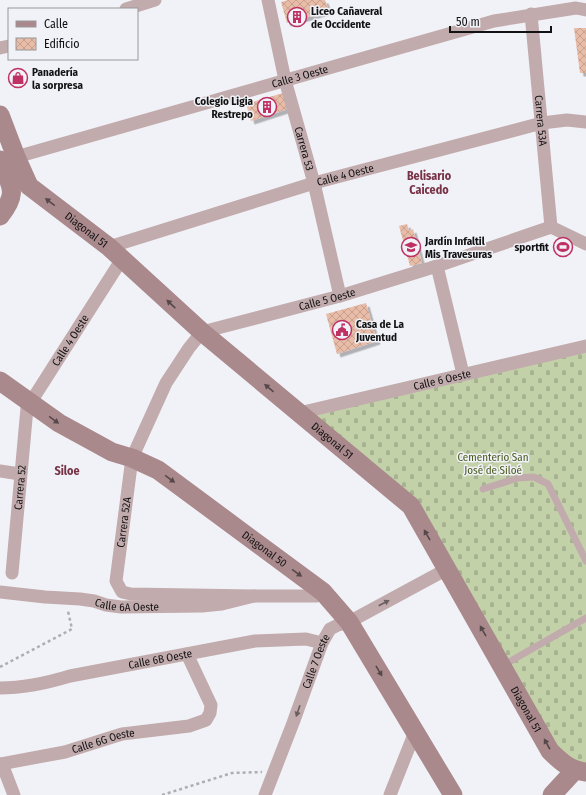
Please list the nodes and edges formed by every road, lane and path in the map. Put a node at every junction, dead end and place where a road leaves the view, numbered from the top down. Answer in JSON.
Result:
{"nodes":[{"id":1,"x":155,"y":0,"type":"edge"},
{"id":2,"x":268,"y":0,"type":"edge"},
{"id":3,"x":580,"y":6,"type":"edge"},
{"id":4,"x":129,"y":8,"type":"edge"},
{"id":5,"x":531,"y":14,"type":"junction"},
{"id":6,"x":285,"y":80,"type":"junction"},
{"id":7,"x":0,"y":115,"type":"edge"},
{"id":8,"x":586,"y":122,"type":"edge"},
{"id":9,"x":542,"y":123,"type":"junction"},
{"id":10,"x":5,"y":163,"type":"edge"},
{"id":11,"x":314,"y":183,"type":"junction"},
{"id":12,"x":0,"y":216,"type":"edge"},
{"id":13,"x":551,"y":227,"type":"junction"},
{"id":14,"x":586,"y":244,"type":"edge"},
{"id":15,"x":115,"y":253,"type":"junction"},
{"id":16,"x":437,"y":266,"type":"junction"},
{"id":17,"x":340,"y":296,"type":"junction"},
{"id":18,"x":202,"y":332,"type":"junction"},
{"id":19,"x":586,"y":346,"type":"edge"},
{"id":20,"x":463,"y":374,"type":"junction"},
{"id":21,"x":0,"y":381,"type":"edge"},
{"id":22,"x":31,"y":402,"type":"junction"},
{"id":23,"x":299,"y":413,"type":"junction"},
{"id":24,"x":132,"y":458,"type":"junction"},
{"id":25,"x":0,"y":471,"type":"edge"},
{"id":26,"x":20,"y":474,"type":"junction"},
{"id":27,"x":483,"y":489,"type":"dead end"},
{"id":28,"x":586,"y":561,"type":"edge"},
{"id":29,"x":447,"y":569,"type":"junction"},
{"id":30,"x":12,"y":573,"type":"dead end"},
{"id":31,"x":117,"y":586,"type":"joint"},
{"id":32,"x":0,"y":592,"type":"edge"},
{"id":33,"x":323,"y":592,"type":"junction"},
{"id":34,"x":254,"y":596,"type":"junction"},
{"id":35,"x":66,"y":598,"type":"junction"},
{"id":36,"x":586,"y":618,"type":"edge"},
{"id":37,"x":349,"y":622,"type":"junction"},
{"id":38,"x":322,"y":643,"type":"junction"},
{"id":39,"x":187,"y":654,"type":"junction"},
{"id":40,"x":502,"y":666,"type":"junction"},
{"id":41,"x":0,"y":667,"type":"edge"},
{"id":42,"x":0,"y":688,"type":"edge"},
{"id":43,"x":415,"y":732,"type":"junction"},
{"id":44,"x":1,"y":764,"type":"edge"},
{"id":45,"x":580,"y":771,"type":"edge"},
{"id":46,"x":272,"y":773,"type":"junction"},
{"id":47,"x":177,"y":791,"type":"junction"},
{"id":48,"x":14,"y":795,"type":"edge"},
{"id":49,"x":162,"y":795,"type":"edge"},
{"id":50,"x":178,"y":795,"type":"edge"},
{"id":51,"x":264,"y":795,"type":"edge"},
{"id":52,"x":390,"y":795,"type":"edge"},
{"id":53,"x":453,"y":795,"type":"edge"},
{"id":54,"x":552,"y":795,"type":"edge"}],
"edges":[{"from":1,"to":4,"type":"street"},
{"from":2,"to":6,"type":"street","name":"Carrera 53"},
{"from":3,"to":5,"type":"street","name":"Calle 3 Oeste"},
{"from":5,"to":6,"type":"street","name":"Calle 3 Oeste"},
{"from":5,"to":9,"type":"street","name":"Carrera 53A"},
{"from":6,"to":10,"type":"street","name":"Calle 3 Oeste"},
{"from":6,"to":11,"type":"street","name":"Carrera 53"},
{"from":7,"to":10,"type":"street"},
{"from":8,"to":9,"type":"street","name":"Calle 4 Oeste"},
{"from":9,"to":11,"type":"street","name":"Calle 4 Oeste"},
{"from":9,"to":13,"type":"street","name":"Carrera 53A"},
{"from":10,"to":12,"type":"street"},
{"from":15,"to":10,"type":"street","name":"Diagonal 51","one_way":true},
{"from":11,"to":15,"type":"street","name":"Calle 4 Oeste"},
{"from":11,"to":17,"type":"street","name":"Carrera 53"},
{"from":13,"to":14,"type":"street"},
{"from":13,"to":16,"type":"street","name":"Calle 5 Oeste"},
{"from":18,"to":15,"type":"street","name":"Diagonal 51","one_way":true},
{"from":15,"to":22,"type":"street","name":"Calle 4 Oeste"},
{"from":16,"to":17,"type":"street","name":"Calle 5 Oeste"},
{"from":16,"to":20,"type":"street"},
{"from":17,"to":18,"type":"street","name":"Calle 5 Oeste"},
{"from":23,"to":18,"type":"street","name":"Diagonal 51","one_way":true},
{"from":18,"to":24,"type":"street"},
{"from":19,"to":20,"type":"street","name":"Calle 6 Oeste"},
{"from":20,"to":23,"type":"street","name":"Calle 6 Oeste"},
{"from":21,"to":22,"type":"street","name":"Diagonal 50"},
{"from":22,"to":24,"type":"street","name":"Diagonal 50","one_way":true},
{"from":22,"to":26,"type":"street","name":"Carrera 52"},
{"from":29,"to":23,"type":"street","name":"Diagonal 51","one_way":true},
{"from":24,"to":31,"type":"street","name":"Carrera 52A"},
{"from":24,"to":33,"type":"street","name":"Diagonal 50","one_way":true},
{"from":25,"to":26,"type":"street"},
{"from":26,"to":30,"type":"street","name":"Carrera 52"},
{"from":27,"to":28,"type":"lane"},
{"from":37,"to":29,"type":"street","name":"Calle 7 Oeste","one_way":true},
{"from":40,"to":29,"type":"street","name":"Diagonal 51","one_way":true},
{"from":31,"to":34,"type":"street","name":"Calle 6A Oeste"},
{"from":32,"to":35,"type":"street","name":"Calle 6A Oeste"},
{"from":33,"to":34,"type":"street","name":"Calle 6A Oeste"},
{"from":33,"to":37,"type":"street","name":"Diagonal 50"},
{"from":34,"to":35,"type":"street","name":"Calle 6A Oeste"},
{"from":35,"to":41,"type":"path"},
{"from":36,"to":40,"type":"lane"},
{"from":37,"to":38,"type":"street","name":"Calle 7 Oeste"},
{"from":37,"to":43,"type":"street","name":"Diagonal 50","one_way":true},
{"from":38,"to":39,"type":"street","name":"Calle 6B Oeste"},
{"from":38,"to":46,"type":"street","name":"Calle 7 Oeste","one_way":true},
{"from":39,"to":42,"type":"street","name":"Calle 6B Oeste"},
{"from":39,"to":44,"type":"street","name":"Calle 6G Oeste"},
{"from":45,"to":40,"type":"street","name":"Diagonal 51","one_way":true},
{"from":43,"to":52,"type":"street"},
{"from":43,"to":53,"type":"street","name":"Diagonal 50"},
{"from":44,"to":48,"type":"street"},
{"from":45,"to":54,"type":"street"},
{"from":46,"to":47,"type":"path"},
{"from":46,"to":51,"type":"street","name":"Calle 7 Oeste"},
{"from":47,"to":49,"type":"path"},
{"from":47,"to":50,"type":"path"}]}
